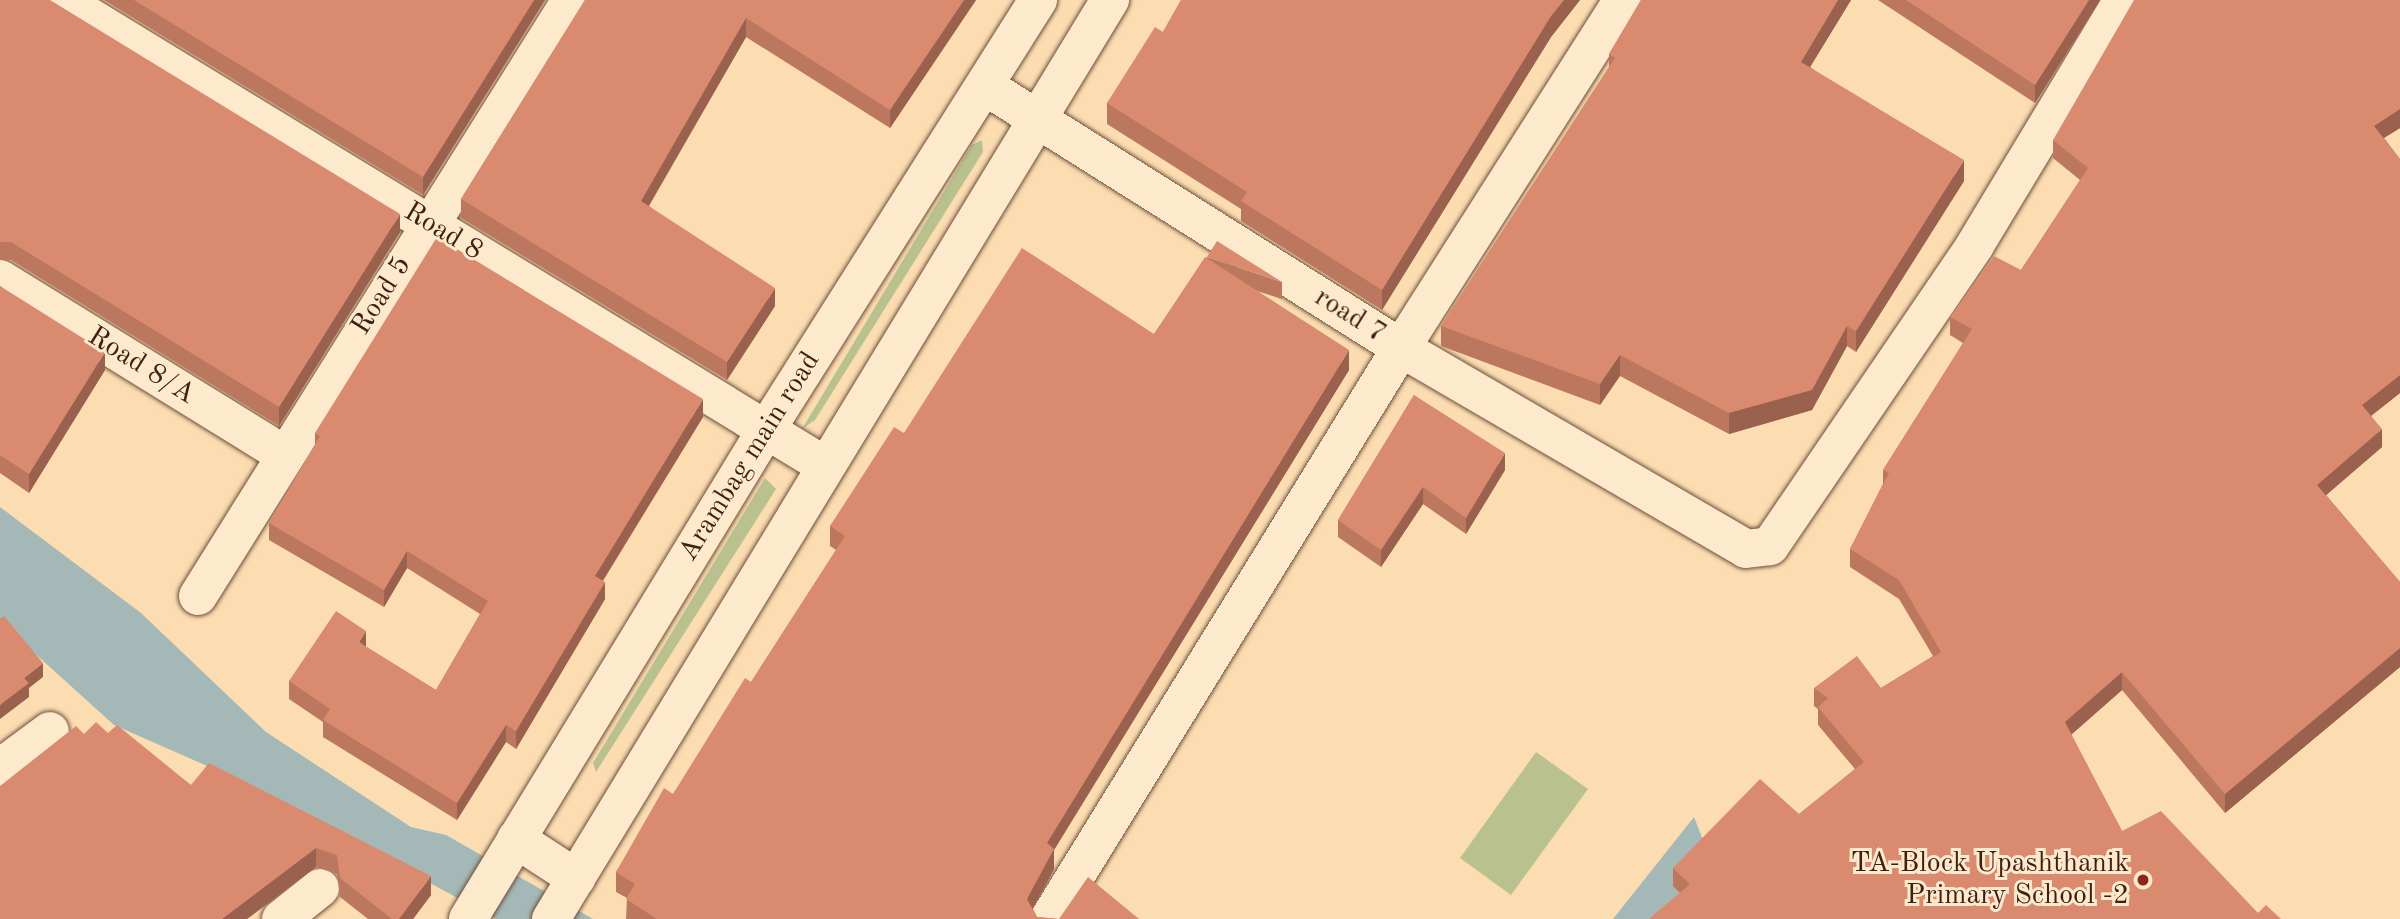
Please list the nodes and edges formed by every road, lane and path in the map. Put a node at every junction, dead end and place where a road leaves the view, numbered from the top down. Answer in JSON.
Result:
{"nodes":[{"id":1,"x":62,"y":0,"type":"edge"},
{"id":2,"x":571,"y":0,"type":"edge"},
{"id":3,"x":1038,"y":0,"type":"edge"},
{"id":4,"x":1110,"y":0,"type":"edge"},
{"id":5,"x":1623,"y":0,"type":"edge"},
{"id":6,"x":2123,"y":0,"type":"edge"},
{"id":7,"x":985,"y":86,"type":"junction"},
{"id":8,"x":1040,"y":120,"type":"junction"},
{"id":9,"x":428,"y":223,"type":"junction"},
{"id":10,"x":0,"y":279,"type":"edge"},
{"id":11,"x":1401,"y":348,"type":"junction"},
{"id":12,"x":765,"y":429,"type":"junction"},
{"id":13,"x":283,"y":454,"type":"junction"},
{"id":14,"x":824,"y":465,"type":"junction"},
{"id":15,"x":198,"y":596,"type":"dead end"},
{"id":16,"x":50,"y":731,"type":"dead end"},
{"id":17,"x":0,"y":768,"type":"edge"},
{"id":18,"x":516,"y":839,"type":"junction"},
{"id":19,"x":576,"y":878,"type":"junction"},
{"id":20,"x":320,"y":888,"type":"dead end"},
{"id":21,"x":281,"y":919,"type":"edge"},
{"id":22,"x":468,"y":919,"type":"edge"},
{"id":23,"x":551,"y":919,"type":"edge"},
{"id":24,"x":1049,"y":919,"type":"edge"}],
"edges":[{"from":1,"to":9,"type":"street","name":"Road 8"},
{"from":2,"to":9,"type":"street","name":"Road 5"},
{"from":3,"to":7,"type":"street","name":"Arambag main road"},
{"from":4,"to":8,"type":"street"},
{"from":5,"to":11,"type":"street","name":"road 7"},
{"from":6,"to":11,"type":"street"},
{"from":7,"to":8,"type":"street","name":"road 7"},
{"from":7,"to":12,"type":"street","name":"Arambag main road"},
{"from":8,"to":11,"type":"street","name":"road 7"},
{"from":8,"to":14,"type":"street"},
{"from":9,"to":12,"type":"street","name":"Road 8"},
{"from":9,"to":13,"type":"street","name":"Road 5"},
{"from":10,"to":13,"type":"street","name":"Road 8/A"},
{"from":11,"to":24,"type":"street"},
{"from":12,"to":14,"type":"street","name":"Road 8"},
{"from":12,"to":18,"type":"street","name":"Arambag main road"},
{"from":13,"to":15,"type":"street","name":"Road 5"},
{"from":14,"to":19,"type":"street"},
{"from":16,"to":17,"type":"street"},
{"from":18,"to":19,"type":"street"},
{"from":18,"to":22,"type":"street","name":"Arambag main road"},
{"from":19,"to":23,"type":"street"},
{"from":20,"to":21,"type":"street"}]}
